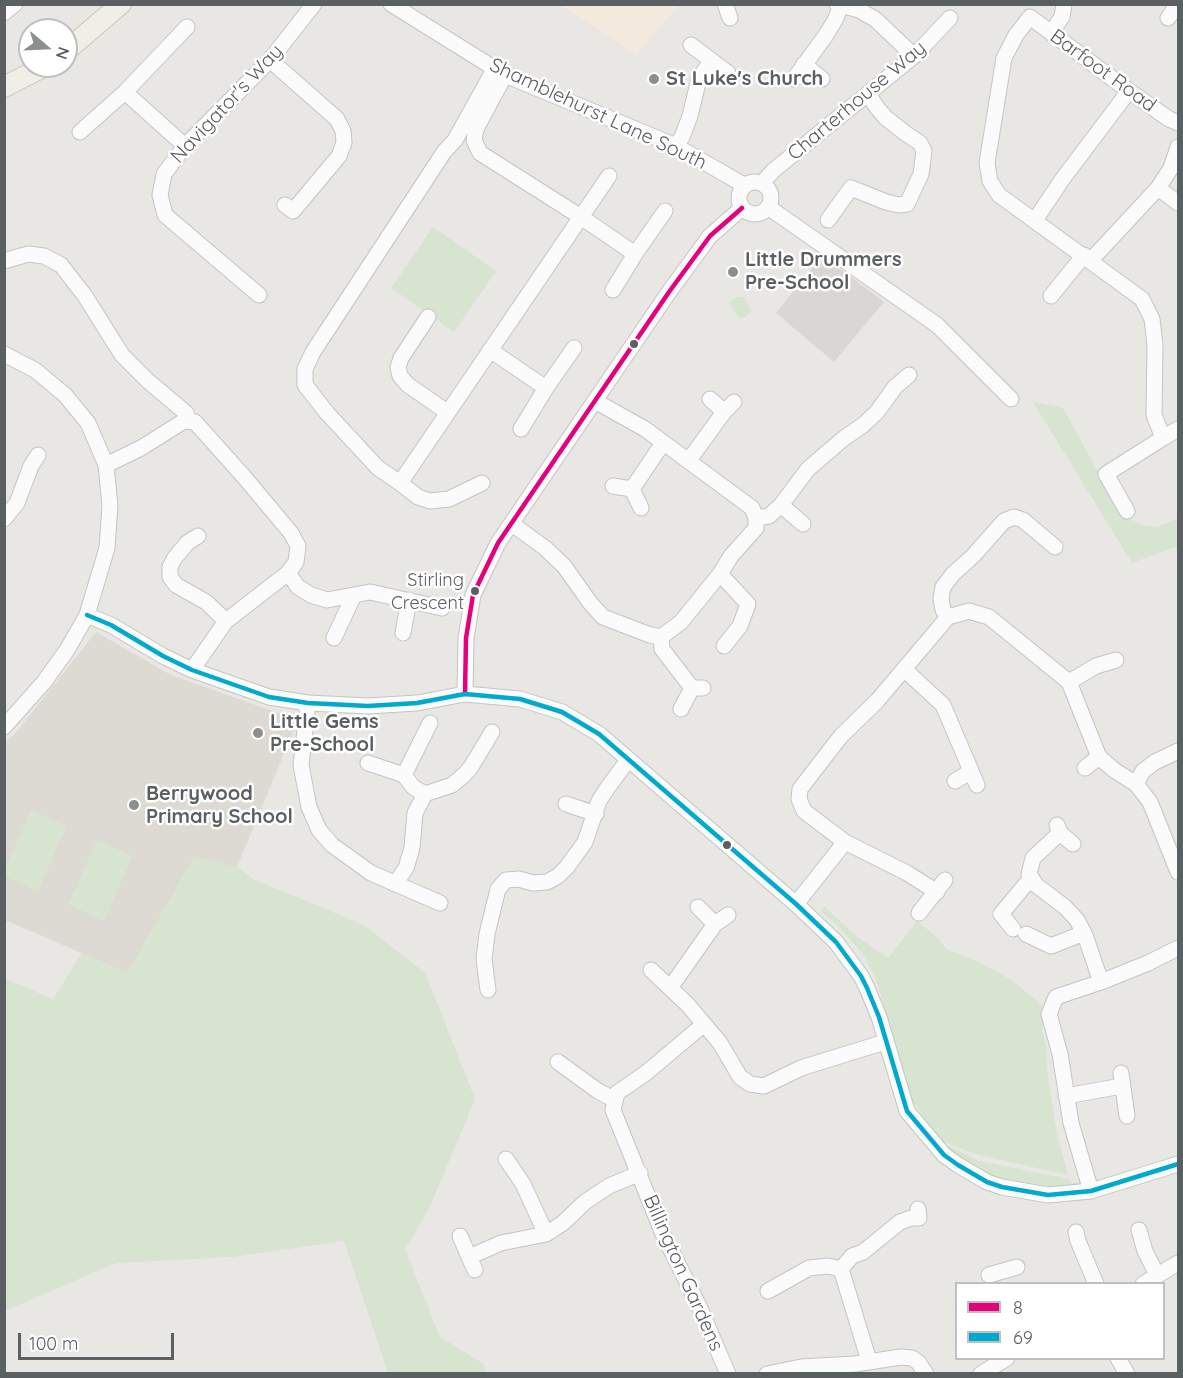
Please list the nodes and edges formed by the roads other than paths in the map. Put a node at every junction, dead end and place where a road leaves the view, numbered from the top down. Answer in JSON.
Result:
{"nodes":[{"id":1,"x":15,"y":4,"type":"edge"},
{"id":2,"x":121,"y":4,"type":"edge"},
{"id":3,"x":314,"y":4,"type":"edge"},
{"id":4,"x":1064,"y":4,"type":"edge"},
{"id":5,"x":1178,"y":4,"type":"edge"},
{"id":6,"x":839,"y":5,"type":"edge"},
{"id":7,"x":400,"y":7,"type":"edge"},
{"id":8,"x":4,"y":13,"type":"edge"},
{"id":9,"x":950,"y":18,"type":"dead end"},
{"id":10,"x":1168,"y":18,"type":"dead end"},
{"id":11,"x":1051,"y":33,"type":"junction"},
{"id":12,"x":183,"y":36,"type":"dead end"},
{"id":13,"x":78,"y":41,"type":"edge"},
{"id":14,"x":691,"y":45,"type":"dead end"},
{"id":15,"x":914,"y":56,"type":"junction"},
{"id":16,"x":270,"y":60,"type":"junction"},
{"id":17,"x":711,"y":62,"type":"junction"},
{"id":18,"x":804,"y":64,"type":"junction"},
{"id":19,"x":500,"y":72,"type":"junction"},
{"id":20,"x":728,"y":73,"type":"dead end"},
{"id":21,"x":22,"y":78,"type":"edge"},
{"id":22,"x":794,"y":79,"type":"dead end"},
{"id":23,"x":822,"y":79,"type":"dead end"},
{"id":24,"x":4,"y":87,"type":"edge"},
{"id":25,"x":1129,"y":91,"type":"junction"},
{"id":26,"x":125,"y":92,"type":"junction"},
{"id":27,"x":868,"y":94,"type":"junction"},
{"id":28,"x":83,"y":123,"type":"dead end"},
{"id":29,"x":1179,"y":123,"type":"edge"},
{"id":30,"x":185,"y":146,"type":"junction"},
{"id":31,"x":676,"y":146,"type":"junction"},
{"id":32,"x":1179,"y":147,"type":"edge"},
{"id":33,"x":608,"y":176,"type":"dead end"},
{"id":34,"x":762,"y":183,"type":"junction"},
{"id":35,"x":744,"y":185,"type":"junction"},
{"id":36,"x":1158,"y":188,"type":"junction"},
{"id":37,"x":1179,"y":202,"type":"edge"},
{"id":38,"x":768,"y":207,"type":"junction"},
{"id":39,"x":742,"y":208,"type":"junction"},
{"id":40,"x":665,"y":211,"type":"dead end"},
{"id":41,"x":289,"y":213,"type":"dead end"},
{"id":42,"x":580,"y":217,"type":"junction"},
{"id":43,"x":828,"y":220,"type":"dead end"},
{"id":44,"x":1035,"y":220,"type":"junction"},
{"id":45,"x":635,"y":254,"type":"junction"},
{"id":46,"x":1087,"y":257,"type":"junction"},
{"id":47,"x":4,"y":261,"type":"edge"},
{"id":48,"x":613,"y":290,"type":"dead end"},
{"id":49,"x":260,"y":295,"type":"dead end"},
{"id":50,"x":1051,"y":296,"type":"dead end"},
{"id":51,"x":428,"y":317,"type":"dead end"},
{"id":52,"x":574,"y":349,"type":"dead end"},
{"id":53,"x":490,"y":350,"type":"junction"},
{"id":54,"x":4,"y":354,"type":"edge"},
{"id":55,"x":909,"y":375,"type":"dead end"},
{"id":56,"x":546,"y":388,"type":"junction"},
{"id":57,"x":710,"y":399,"type":"dead end"},
{"id":58,"x":1011,"y":399,"type":"dead end"},
{"id":59,"x":595,"y":401,"type":"junction"},
{"id":60,"x":447,"y":412,"type":"junction"},
{"id":61,"x":189,"y":420,"type":"junction"},
{"id":62,"x":520,"y":429,"type":"dead end"},
{"id":63,"x":1179,"y":429,"type":"edge"},
{"id":64,"x":1163,"y":438,"type":"junction"},
{"id":65,"x":663,"y":443,"type":"junction"},
{"id":66,"x":38,"y":455,"type":"dead end"},
{"id":67,"x":689,"y":460,"type":"junction"},
{"id":68,"x":106,"y":465,"type":"junction"},
{"id":69,"x":400,"y":483,"type":"junction"},
{"id":70,"x":483,"y":483,"type":"dead end"},
{"id":71,"x":613,"y":486,"type":"dead end"},
{"id":72,"x":632,"y":489,"type":"junction"},
{"id":73,"x":782,"y":505,"type":"junction"},
{"id":74,"x":641,"y":508,"type":"dead end"},
{"id":75,"x":1127,"y":511,"type":"dead end"},
{"id":76,"x":4,"y":519,"type":"edge"},
{"id":77,"x":756,"y":519,"type":"junction"},
{"id":78,"x":512,"y":524,"type":"junction"},
{"id":79,"x":803,"y":524,"type":"dead end"},
{"id":80,"x":189,"y":538,"type":"dead end"},
{"id":81,"x":1055,"y":547,"type":"dead end"},
{"id":82,"x":288,"y":573,"type":"junction"},
{"id":83,"x":720,"y":574,"type":"junction"},
{"id":84,"x":354,"y":595,"type":"junction"},
{"id":85,"x":409,"y":600,"type":"junction"},
{"id":86,"x":442,"y":608,"type":"dead end"},
{"id":87,"x":87,"y":615,"type":"junction"},
{"id":88,"x":948,"y":617,"type":"junction"},
{"id":89,"x":226,"y":621,"type":"junction"},
{"id":90,"x":403,"y":633,"type":"dead end"},
{"id":91,"x":661,"y":637,"type":"junction"},
{"id":92,"x":334,"y":638,"type":"dead end"},
{"id":93,"x":724,"y":646,"type":"dead end"},
{"id":94,"x":1116,"y":660,"type":"dead end"},
{"id":95,"x":192,"y":670,"type":"junction"},
{"id":96,"x":905,"y":670,"type":"junction"},
{"id":97,"x":1069,"y":682,"type":"junction"},
{"id":98,"x":465,"y":694,"type":"junction"},
{"id":99,"x":309,"y":703,"type":"junction"},
{"id":100,"x":681,"y":709,"type":"dead end"},
{"id":101,"x":430,"y":723,"type":"dead end"},
{"id":102,"x":4,"y":728,"type":"edge"},
{"id":103,"x":492,"y":732,"type":"dead end"},
{"id":104,"x":1178,"y":744,"type":"edge"},
{"id":105,"x":1099,"y":757,"type":"junction"},
{"id":106,"x":628,"y":760,"type":"junction"},
{"id":107,"x":368,"y":763,"type":"dead end"},
{"id":108,"x":1084,"y":768,"type":"dead end"},
{"id":109,"x":404,"y":775,"type":"junction"},
{"id":110,"x":955,"y":780,"type":"dead end"},
{"id":111,"x":1136,"y":784,"type":"junction"},
{"id":112,"x":425,"y":794,"type":"junction"},
{"id":113,"x":566,"y":804,"type":"dead end"},
{"id":114,"x":596,"y":814,"type":"junction"},
{"id":115,"x":845,"y":842,"type":"junction"},
{"id":116,"x":1073,"y":844,"type":"dead end"},
{"id":117,"x":1179,"y":872,"type":"edge"},
{"id":118,"x":1032,"y":878,"type":"junction"},
{"id":119,"x":395,"y":884,"type":"junction"},
{"id":120,"x":440,"y":903,"type":"dead end"},
{"id":121,"x":795,"y":904,"type":"junction"},
{"id":122,"x":698,"y":907,"type":"dead end"},
{"id":123,"x":919,"y":913,"type":"dead end"},
{"id":124,"x":728,"y":915,"type":"dead end"},
{"id":125,"x":715,"y":924,"type":"junction"},
{"id":126,"x":1084,"y":933,"type":"junction"},
{"id":127,"x":1179,"y":948,"type":"edge"},
{"id":128,"x":651,"y":970,"type":"dead end"},
{"id":129,"x":1101,"y":982,"type":"junction"},
{"id":130,"x":670,"y":988,"type":"junction"},
{"id":131,"x":488,"y":990,"type":"dead end"},
{"id":132,"x":703,"y":1024,"type":"junction"},
{"id":133,"x":885,"y":1042,"type":"junction"},
{"id":134,"x":558,"y":1062,"type":"dead end"},
{"id":135,"x":1066,"y":1096,"type":"junction"},
{"id":136,"x":615,"y":1100,"type":"junction"},
{"id":137,"x":1128,"y":1116,"type":"dead end"},
{"id":138,"x":506,"y":1159,"type":"dead end"},
{"id":139,"x":1179,"y":1164,"type":"edge"},
{"id":140,"x":640,"y":1173,"type":"junction"},
{"id":141,"x":1091,"y":1191,"type":"junction"},
{"id":142,"x":920,"y":1218,"type":"dead end"},
{"id":143,"x":1140,"y":1230,"type":"dead end"},
{"id":144,"x":1076,"y":1232,"type":"dead end"},
{"id":145,"x":546,"y":1234,"type":"junction"},
{"id":146,"x":460,"y":1236,"type":"dead end"},
{"id":147,"x":1179,"y":1263,"type":"edge"},
{"id":148,"x":841,"y":1269,"type":"junction"},
{"id":149,"x":1157,"y":1275,"type":"junction"},
{"id":150,"x":1095,"y":1282,"type":"edge"},
{"id":151,"x":1146,"y":1282,"type":"edge"},
{"id":152,"x":779,"y":1290,"type":"dead end"},
{"id":153,"x":1005,"y":1360,"type":"edge"},
{"id":154,"x":1119,"y":1360,"type":"edge"},
{"id":155,"x":869,"y":1361,"type":"junction"},
{"id":156,"x":802,"y":1370,"type":"edge"},
{"id":157,"x":728,"y":1374,"type":"edge"},
{"id":158,"x":766,"y":1374,"type":"edge"},
{"id":159,"x":926,"y":1374,"type":"edge"},
{"id":160,"x":981,"y":1374,"type":"edge"},
{"id":161,"x":1127,"y":1374,"type":"edge"}],
"edges":[{"from":1,"to":8,"type":"street"},
{"from":2,"to":13,"type":"main road"},
{"from":3,"to":16,"type":"street","name":"Navigator's Way"},
{"from":4,"to":11,"type":"street"},
{"from":5,"to":10,"type":"street"},
{"from":6,"to":15,"type":"street"},
{"from":6,"to":18,"type":"street"},
{"from":7,"to":19,"type":"street","name":"Shamblehurst Lane South"},
{"from":9,"to":15,"type":"street","name":"Charterhouse Way"},
{"from":11,"to":25,"type":"street","name":"Barfoot Road"},
{"from":11,"to":44,"type":"street","name":"Barfoot Road"},
{"from":12,"to":26,"type":"street"},
{"from":14,"to":17,"type":"street"},
{"from":15,"to":27,"type":"street","name":"Charterhouse Way"},
{"from":16,"to":30,"type":"street","name":"Navigator's Way"},
{"from":16,"to":41,"type":"street"},
{"from":17,"to":20,"type":"street"},
{"from":17,"to":31,"type":"street"},
{"from":18,"to":22,"type":"street"},
{"from":18,"to":23,"type":"street"},
{"from":19,"to":31,"type":"street","name":"Shamblehurst Lane South"},
{"from":19,"to":42,"type":"street"},
{"from":19,"to":69,"type":"street"},
{"from":21,"to":24,"type":"main road"},
{"from":25,"to":29,"type":"street","name":"Barfoot Road"},
{"from":25,"to":44,"type":"street"},
{"from":26,"to":28,"type":"street"},
{"from":26,"to":30,"type":"street"},
{"from":27,"to":34,"type":"street","name":"Charterhouse Way"},
{"from":27,"to":43,"type":"street"},
{"from":30,"to":49,"type":"street","name":"Navigator's Way"},
{"from":31,"to":35,"type":"street","name":"Shamblehurst Lane South"},
{"from":32,"to":36,"type":"street"},
{"from":33,"to":42,"type":"street"},
{"from":34,"to":35,"type":"street"},
{"from":34,"to":38,"type":"street"},
{"from":35,"to":39,"type":"street"},
{"from":36,"to":37,"type":"street"},
{"from":36,"to":46,"type":"street"},
{"from":38,"to":39,"type":"street"},
{"from":38,"to":58,"type":"street"},
{"from":39,"to":59,"type":"street"},
{"from":40,"to":45,"type":"street"},
{"from":42,"to":45,"type":"street"},
{"from":42,"to":53,"type":"street"},
{"from":44,"to":46,"type":"street"},
{"from":45,"to":48,"type":"street"},
{"from":46,"to":50,"type":"street"},
{"from":46,"to":64,"type":"street"},
{"from":47,"to":61,"type":"street"},
{"from":51,"to":60,"type":"street"},
{"from":52,"to":56,"type":"street"},
{"from":53,"to":56,"type":"street"},
{"from":53,"to":60,"type":"street"},
{"from":54,"to":68,"type":"street"},
{"from":55,"to":73,"type":"street"},
{"from":56,"to":62,"type":"street"},
{"from":57,"to":67,"type":"street"},
{"from":59,"to":65,"type":"street"},
{"from":59,"to":78,"type":"street"},
{"from":60,"to":69,"type":"street"},
{"from":61,"to":68,"type":"street"},
{"from":61,"to":82,"type":"street"},
{"from":63,"to":64,"type":"street"},
{"from":64,"to":75,"type":"street"},
{"from":65,"to":67,"type":"street"},
{"from":65,"to":72,"type":"street"},
{"from":66,"to":76,"type":"street"},
{"from":67,"to":77,"type":"street"},
{"from":68,"to":87,"type":"street"},
{"from":69,"to":70,"type":"street"},
{"from":71,"to":72,"type":"street"},
{"from":72,"to":74,"type":"street"},
{"from":73,"to":77,"type":"street"},
{"from":73,"to":79,"type":"street"},
{"from":77,"to":83,"type":"street"},
{"from":78,"to":91,"type":"street"},
{"from":78,"to":98,"type":"street"},
{"from":80,"to":89,"type":"street"},
{"from":81,"to":88,"type":"street"},
{"from":82,"to":84,"type":"street"},
{"from":82,"to":89,"type":"street"},
{"from":83,"to":91,"type":"street"},
{"from":83,"to":93,"type":"street"},
{"from":84,"to":85,"type":"street"},
{"from":84,"to":92,"type":"street"},
{"from":85,"to":86,"type":"street"},
{"from":85,"to":90,"type":"street"},
{"from":87,"to":95,"type":"street"},
{"from":87,"to":102,"type":"street"},
{"from":88,"to":96,"type":"street"},
{"from":88,"to":97,"type":"street"},
{"from":89,"to":95,"type":"street"},
{"from":91,"to":100,"type":"street"},
{"from":94,"to":97,"type":"street"},
{"from":95,"to":99,"type":"street"},
{"from":96,"to":110,"type":"street"},
{"from":96,"to":115,"type":"street"},
{"from":97,"to":105,"type":"street"},
{"from":98,"to":99,"type":"street"},
{"from":98,"to":106,"type":"street"},
{"from":99,"to":119,"type":"street"},
{"from":101,"to":109,"type":"street"},
{"from":103,"to":112,"type":"street"},
{"from":104,"to":111,"type":"street"},
{"from":105,"to":108,"type":"street"},
{"from":105,"to":111,"type":"street"},
{"from":106,"to":114,"type":"street"},
{"from":106,"to":121,"type":"street"},
{"from":107,"to":109,"type":"street"},
{"from":109,"to":112,"type":"street"},
{"from":111,"to":117,"type":"street"},
{"from":112,"to":119,"type":"street"},
{"from":113,"to":114,"type":"street"},
{"from":114,"to":131,"type":"street"},
{"from":115,"to":121,"type":"street"},
{"from":115,"to":123,"type":"street"},
{"from":116,"to":118,"type":"street"},
{"from":118,"to":126,"type":"street"},
{"from":118,"to":126,"type":"street"},
{"from":119,"to":120,"type":"street"},
{"from":121,"to":133,"type":"street"},
{"from":122,"to":125,"type":"street"},
{"from":124,"to":125,"type":"street"},
{"from":125,"to":130,"type":"street"},
{"from":126,"to":129,"type":"street"},
{"from":127,"to":129,"type":"street"},
{"from":128,"to":130,"type":"street"},
{"from":129,"to":135,"type":"street"},
{"from":130,"to":132,"type":"street"},
{"from":132,"to":133,"type":"street"},
{"from":132,"to":136,"type":"street"},
{"from":133,"to":141,"type":"street"},
{"from":134,"to":136,"type":"street"},
{"from":135,"to":137,"type":"street"},
{"from":135,"to":141,"type":"street"},
{"from":136,"to":140,"type":"street","name":"Billington Gardens"},
{"from":138,"to":145,"type":"street"},
{"from":139,"to":141,"type":"street"},
{"from":140,"to":145,"type":"street","name":"Billington Gardens"},
{"from":140,"to":157,"type":"street","name":"Billington Gardens"},
{"from":142,"to":148,"type":"street"},
{"from":143,"to":149,"type":"street"},
{"from":144,"to":150,"type":"street"},
{"from":145,"to":146,"type":"street","name":"Billington Gardens"},
{"from":147,"to":149,"type":"street"},
{"from":148,"to":152,"type":"street"},
{"from":148,"to":155,"type":"street"},
{"from":149,"to":151,"type":"street"},
{"from":153,"to":160,"type":"street"},
{"from":154,"to":161,"type":"street"},
{"from":155,"to":156,"type":"street"},
{"from":155,"to":159,"type":"street"},
{"from":156,"to":158,"type":"street"}]}
